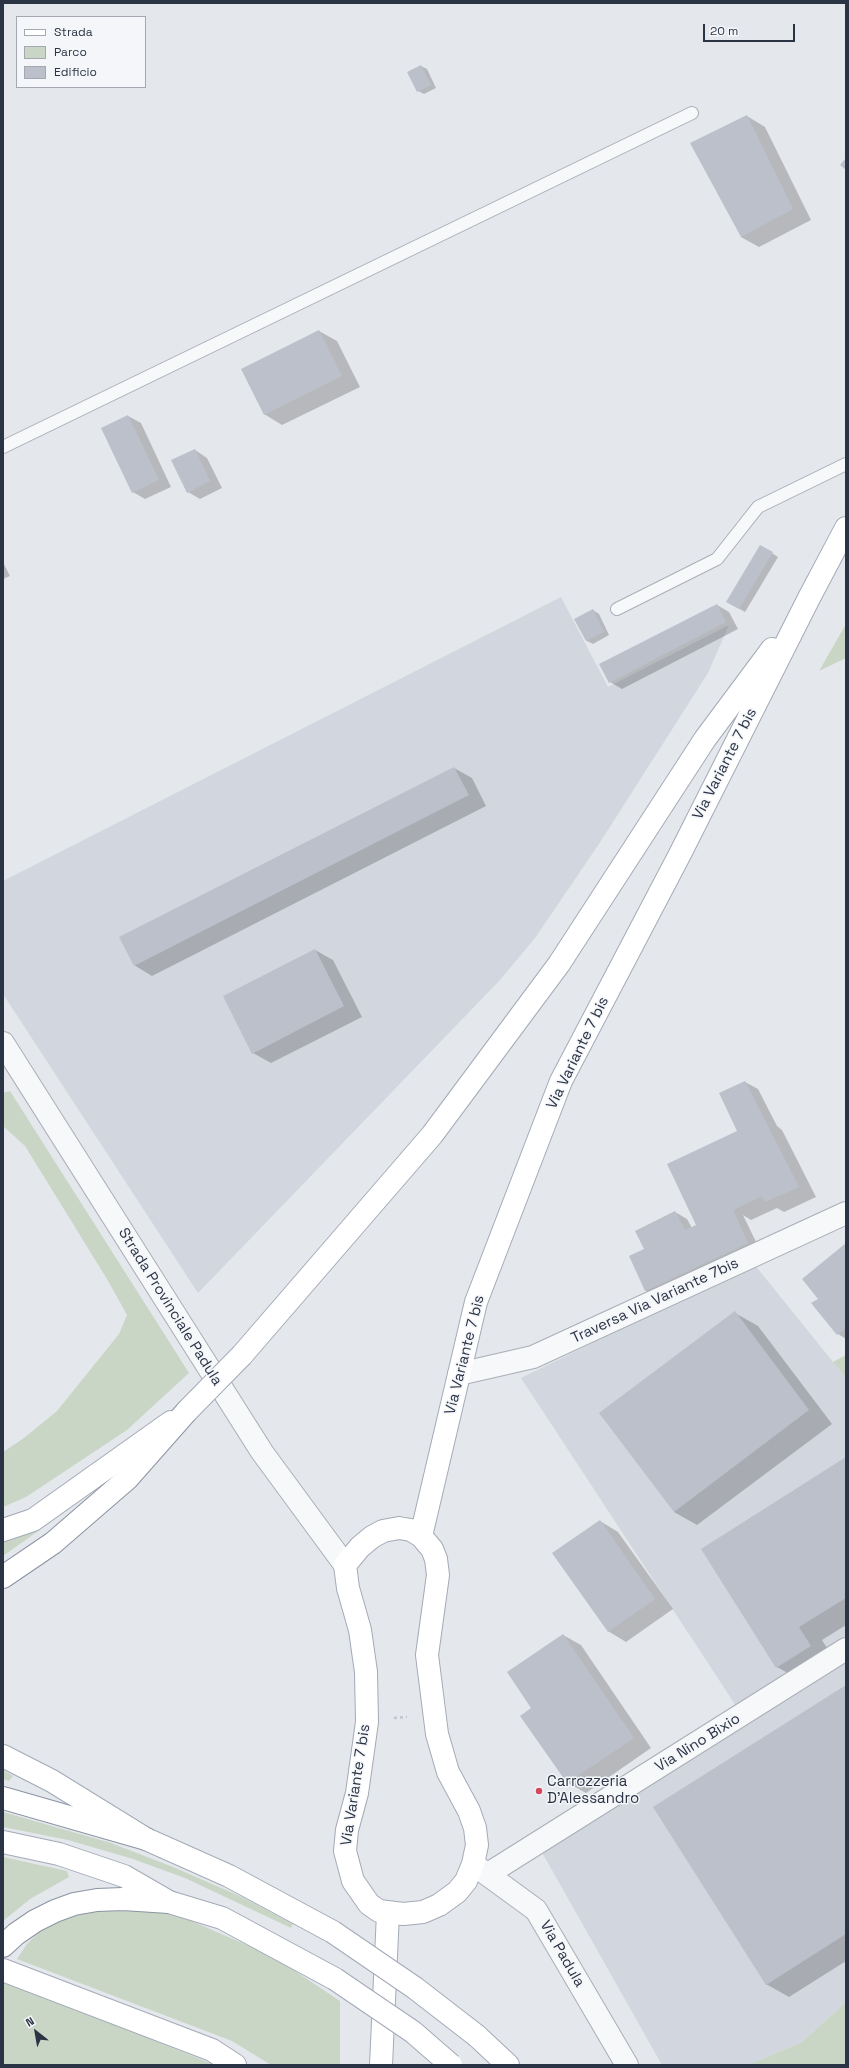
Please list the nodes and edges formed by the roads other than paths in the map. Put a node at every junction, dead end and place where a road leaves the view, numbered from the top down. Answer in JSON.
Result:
{"nodes":[{"id":1,"x":692,"y":113,"type":"dead end"},
{"id":2,"x":3,"y":447,"type":"edge"},
{"id":3,"x":846,"y":464,"type":"edge"},
{"id":4,"x":846,"y":528,"type":"edge"},
{"id":5,"x":809,"y":598,"type":"junction"},
{"id":6,"x":617,"y":609,"type":"dead end"},
{"id":7,"x":3,"y":1044,"type":"edge"},
{"id":8,"x":846,"y":1213,"type":"edge"},
{"id":9,"x":459,"y":1374,"type":"junction"},
{"id":10,"x":187,"y":1411,"type":"junction"},
{"id":11,"x":3,"y":1530,"type":"edge"},
{"id":12,"x":422,"y":1536,"type":"junction"},
{"id":13,"x":345,"y":1565,"type":"junction"},
{"id":14,"x":3,"y":1577,"type":"edge"},
{"id":15,"x":846,"y":1649,"type":"edge"},
{"id":16,"x":3,"y":1756,"type":"edge"},
{"id":17,"x":3,"y":1798,"type":"edge"},
{"id":18,"x":146,"y":1839,"type":"junction"},
{"id":19,"x":3,"y":1842,"type":"edge"},
{"id":20,"x":481,"y":1869,"type":"junction"},
{"id":21,"x":169,"y":1902,"type":"junction"},
{"id":22,"x":388,"y":1913,"type":"junction"},
{"id":23,"x":3,"y":1946,"type":"edge"},
{"id":24,"x":3,"y":1970,"type":"edge"},
{"id":25,"x":235,"y":2065,"type":"edge"},
{"id":26,"x":381,"y":2065,"type":"edge"},
{"id":27,"x":450,"y":2065,"type":"edge"},
{"id":28,"x":508,"y":2065,"type":"edge"},
{"id":29,"x":627,"y":2065,"type":"edge"}],
"edges":[{"from":1,"to":2,"type":"lane"},
{"from":3,"to":6,"type":"lane"},
{"from":4,"to":5,"type":"main road"},
{"from":5,"to":9,"type":"main road","name":"Via Variante 7 bis"},
{"from":5,"to":10,"type":"main road","bridge":true},
{"from":7,"to":13,"type":"street","name":"Strada Provinciale Padula"},
{"from":8,"to":9,"type":"street","name":"Traversa Via Variante 7bis"},
{"from":9,"to":12,"type":"main road","name":"Via Variante 7 bis"},
{"from":10,"to":11,"type":"main road"},
{"from":10,"to":14,"type":"main road"},
{"from":12,"to":13,"type":"main road"},
{"from":12,"to":20,"type":"main road","name":"Via Variante 7 bis"},
{"from":13,"to":22,"type":"main road","name":"Via Variante 7 bis"},
{"from":15,"to":20,"type":"street","name":"Via Nino Bixio"},
{"from":16,"to":18,"type":"main road"},
{"from":17,"to":18,"type":"main road"},
{"from":18,"to":28,"type":"main road","bridge":true},
{"from":19,"to":21,"type":"main road"},
{"from":20,"to":22,"type":"main road","name":"Via Variante 7 bis"},
{"from":20,"to":29,"type":"street","name":"Via Padula"},
{"from":21,"to":23,"type":"main road"},
{"from":21,"to":27,"type":"main road","bridge":true},
{"from":22,"to":26,"type":"main road"},
{"from":24,"to":25,"type":"main road"}]}
